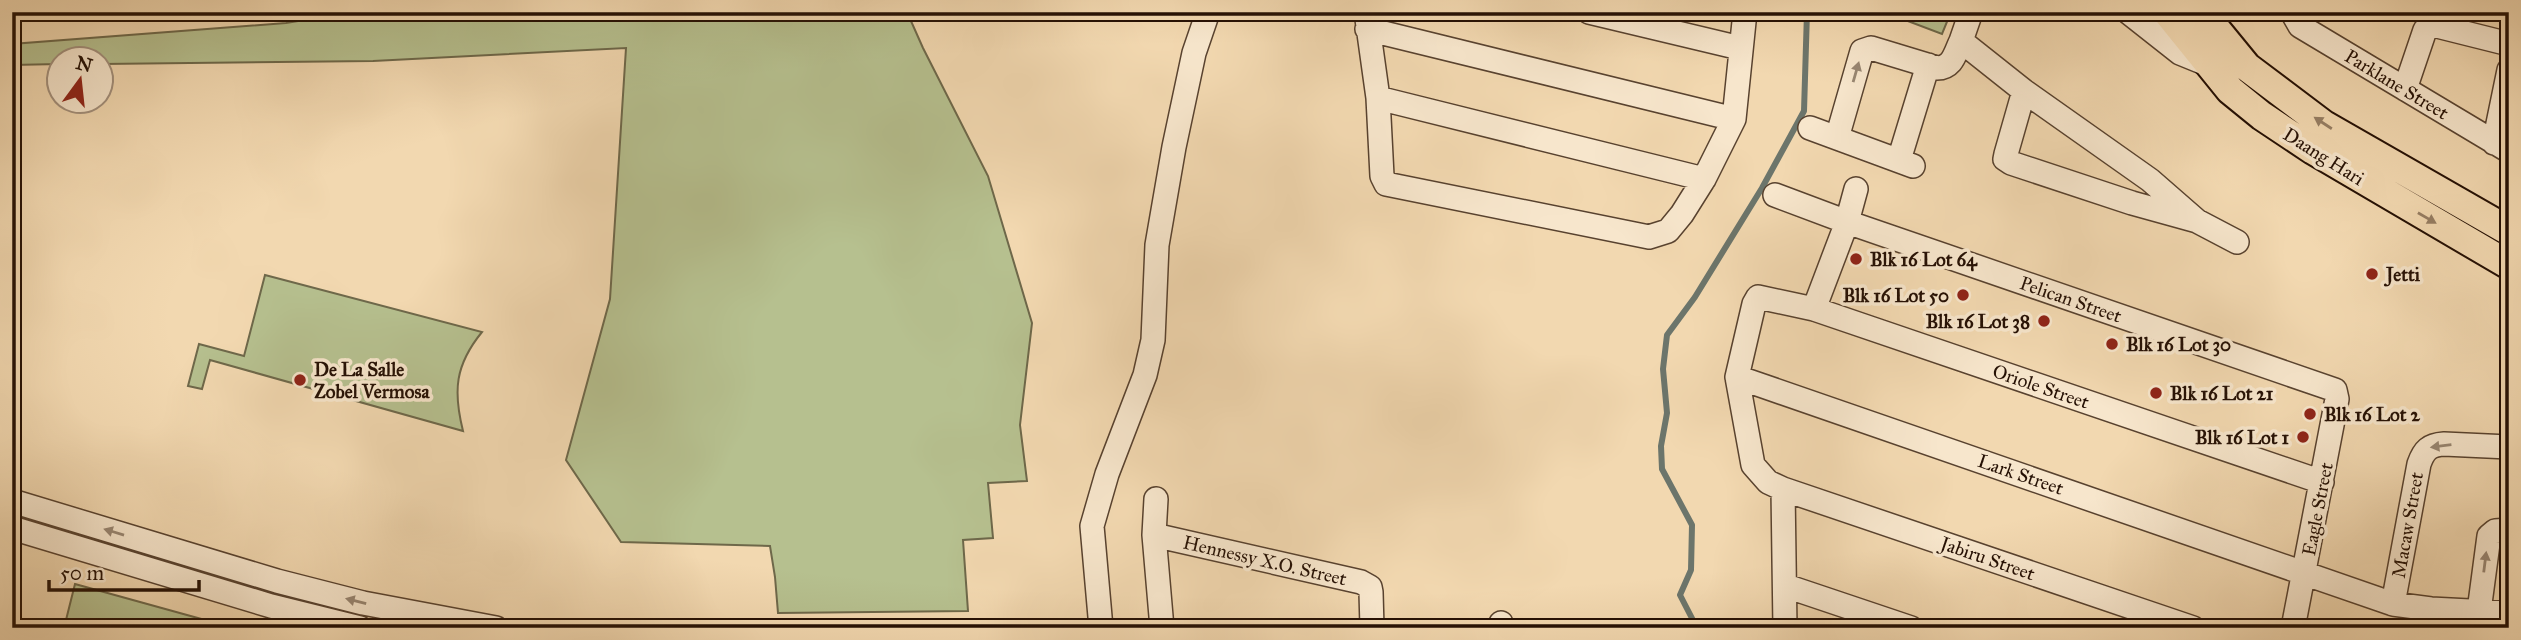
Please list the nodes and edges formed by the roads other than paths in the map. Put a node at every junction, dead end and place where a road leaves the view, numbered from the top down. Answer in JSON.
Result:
{"nodes":[{"id":1,"x":1208,"y":12,"type":"edge"},
{"id":2,"x":1589,"y":12,"type":"edge"},
{"id":3,"x":1745,"y":12,"type":"edge"},
{"id":4,"x":1971,"y":12,"type":"edge"},
{"id":5,"x":2128,"y":12,"type":"edge"},
{"id":6,"x":2166,"y":12,"type":"edge"},
{"id":7,"x":2202,"y":12,"type":"edge"},
{"id":8,"x":2292,"y":12,"type":"edge"},
{"id":9,"x":1366,"y":20,"type":"edge"},
{"id":10,"x":1961,"y":41,"type":"junction"},
{"id":11,"x":2509,"y":46,"type":"edge"},
{"id":12,"x":1740,"y":48,"type":"junction"},
{"id":13,"x":2207,"y":64,"type":"junction"},
{"id":14,"x":1928,"y":65,"type":"junction"},
{"id":15,"x":2509,"y":71,"type":"edge"},
{"id":16,"x":2405,"y":89,"type":"junction"},
{"id":17,"x":2024,"y":91,"type":"junction"},
{"id":18,"x":1378,"y":98,"type":"junction"},
{"id":19,"x":1734,"y":118,"type":"junction"},
{"id":20,"x":1810,"y":128,"type":"dead end"},
{"id":21,"x":1837,"y":138,"type":"junction"},
{"id":22,"x":2502,"y":147,"type":"edge"},
{"id":23,"x":2382,"y":158,"type":"junction"},
{"id":24,"x":1704,"y":179,"type":"junction"},
{"id":25,"x":2150,"y":180,"type":"junction"},
{"id":26,"x":2368,"y":183,"type":"junction"},
{"id":27,"x":1856,"y":189,"type":"dead end"},
{"id":28,"x":1775,"y":195,"type":"dead end"},
{"id":29,"x":2132,"y":203,"type":"junction"},
{"id":30,"x":2197,"y":221,"type":"junction"},
{"id":31,"x":1847,"y":222,"type":"junction"},
{"id":32,"x":2509,"y":231,"type":"edge"},
{"id":33,"x":2237,"y":242,"type":"dead end"},
{"id":34,"x":2509,"y":265,"type":"edge"},
{"id":35,"x":1814,"y":309,"type":"junction"},
{"id":36,"x":1737,"y":377,"type":"junction"},
{"id":37,"x":2334,"y":390,"type":"joint"},
{"id":38,"x":2509,"y":447,"type":"edge"},
{"id":39,"x":2322,"y":482,"type":"junction"},
{"id":40,"x":1783,"y":489,"type":"junction"},
{"id":41,"x":1156,"y":499,"type":"dead end"},
{"id":42,"x":12,"y":501,"type":"edge"},
{"id":43,"x":12,"y":528,"type":"edge"},
{"id":44,"x":2509,"y":530,"type":"edge"},
{"id":45,"x":1154,"y":535,"type":"junction"},
{"id":46,"x":2305,"y":572,"type":"junction"},
{"id":47,"x":1786,"y":586,"type":"junction"},
{"id":48,"x":2393,"y":604,"type":"junction"},
{"id":49,"x":2479,"y":611,"type":"junction"},
{"id":50,"x":2509,"y":613,"type":"edge"},
{"id":51,"x":1166,"y":627,"type":"edge"},
{"id":52,"x":360,"y":628,"type":"edge"},
{"id":53,"x":496,"y":628,"type":"edge"},
{"id":54,"x":1101,"y":628,"type":"edge"},
{"id":55,"x":1372,"y":628,"type":"edge"},
{"id":56,"x":1785,"y":628,"type":"edge"},
{"id":57,"x":1911,"y":628,"type":"edge"},
{"id":58,"x":2193,"y":628,"type":"edge"},
{"id":59,"x":2293,"y":628,"type":"edge"}],
"edges":[{"from":1,"to":54,"type":"street"},
{"from":2,"to":12,"type":"street"},
{"from":3,"to":12,"type":"street"},
{"from":4,"to":10,"type":"street"},
{"from":5,"to":13,"type":"street"},
{"from":6,"to":13,"type":"main road","name":"Daang Hari"},
{"from":23,"to":7,"type":"main road","name":"Daang Hari","one_way":true},
{"from":8,"to":16,"type":"street","name":"Parklane Street"},
{"from":9,"to":18,"type":"street"},
{"from":9,"to":19,"type":"street"},
{"from":10,"to":14,"type":"street"},
{"from":10,"to":17,"type":"street"},
{"from":11,"to":16,"type":"street"},
{"from":12,"to":19,"type":"street"},
{"from":13,"to":26,"type":"main road","name":"Daang Hari"},
{"from":21,"to":14,"type":"street","one_way":true},
{"from":14,"to":21,"type":"street"},
{"from":15,"to":22,"type":"street"},
{"from":16,"to":22,"type":"street","name":"Parklane Street"},
{"from":17,"to":25,"type":"street"},
{"from":17,"to":29,"type":"street"},
{"from":18,"to":24,"type":"street"},
{"from":18,"to":24,"type":"street"},
{"from":19,"to":24,"type":"street"},
{"from":20,"to":21,"type":"street"},
{"from":23,"to":26,"type":"main road"},
{"from":23,"to":32,"type":"main road","name":"Daang Hari"},
{"from":25,"to":29,"type":"street"},
{"from":25,"to":30,"type":"street"},
{"from":26,"to":34,"type":"main road","name":"Daang Hari","one_way":true},
{"from":27,"to":31,"type":"street"},
{"from":28,"to":31,"type":"street","name":"Pelican Street"},
{"from":29,"to":30,"type":"street"},
{"from":30,"to":33,"type":"street"},
{"from":31,"to":35,"type":"street"},
{"from":31,"to":37,"type":"street","name":"Pelican Street"},
{"from":35,"to":36,"type":"street","name":"Oriole Street"},
{"from":35,"to":39,"type":"street","name":"Oriole Street"},
{"from":36,"to":40,"type":"street","name":"Jabiru Street"},
{"from":36,"to":46,"type":"street","name":"Lark Street"},
{"from":37,"to":39,"type":"street","name":"Eagle Street"},
{"from":38,"to":48,"type":"street","name":"Macaw Street","one_way":true},
{"from":39,"to":46,"type":"street","name":"Eagle Street"},
{"from":40,"to":47,"type":"street"},
{"from":40,"to":58,"type":"street","name":"Jabiru Street"},
{"from":41,"to":45,"type":"street"},
{"from":53,"to":42,"type":"street","one_way":true},
{"from":43,"to":52,"type":"street"},
{"from":49,"to":44,"type":"street","one_way":true},
{"from":45,"to":51,"type":"street"},
{"from":45,"to":55,"type":"street","name":"Hennessy X.O. Street"},
{"from":46,"to":48,"type":"street","name":"Lark Street"},
{"from":46,"to":59,"type":"street","name":"Eagle Street"},
{"from":47,"to":56,"type":"street"},
{"from":47,"to":57,"type":"street"},
{"from":48,"to":49,"type":"street","name":"Lark Street"},
{"from":49,"to":50,"type":"street","name":"Lark Street"}]}
